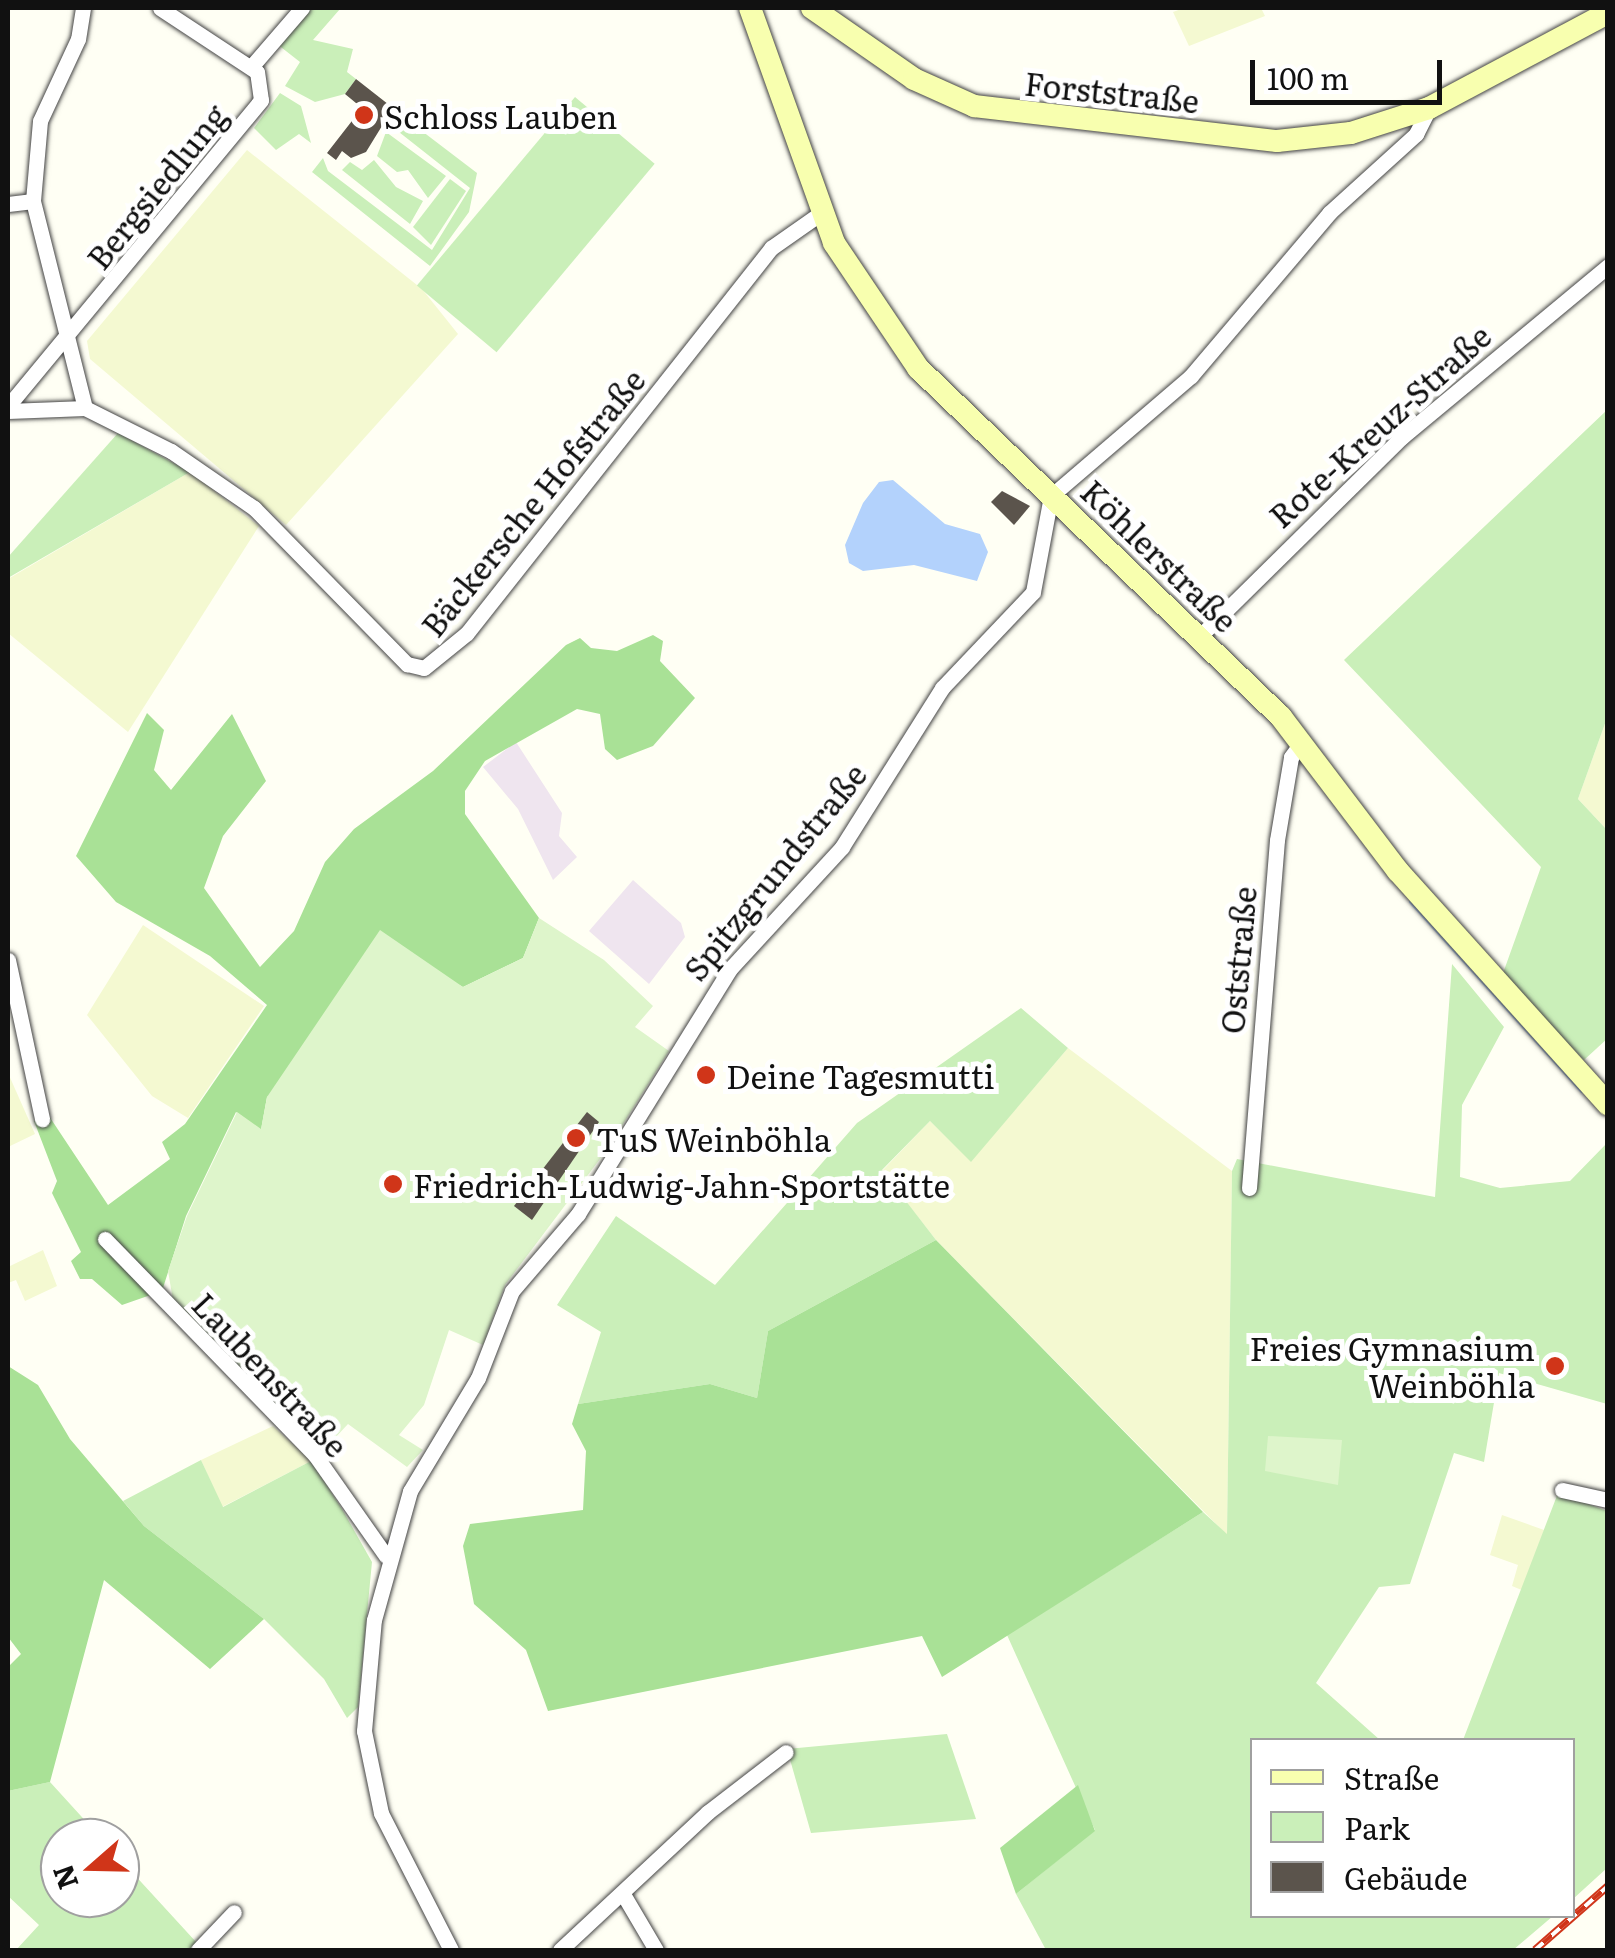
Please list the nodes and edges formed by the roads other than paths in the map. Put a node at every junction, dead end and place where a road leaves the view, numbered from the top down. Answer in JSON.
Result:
{"nodes":[{"id":1,"x":83,"y":8,"type":"edge"},
{"id":2,"x":160,"y":8,"type":"edge"},
{"id":3,"x":302,"y":8,"type":"edge"},
{"id":4,"x":750,"y":8,"type":"edge"},
{"id":5,"x":812,"y":8,"type":"edge"},
{"id":6,"x":1608,"y":13,"type":"edge"},
{"id":7,"x":251,"y":67,"type":"junction"},
{"id":8,"x":1429,"y":108,"type":"junction"},
{"id":9,"x":33,"y":201,"type":"junction"},
{"id":10,"x":8,"y":204,"type":"edge"},
{"id":11,"x":821,"y":213,"type":"junction"},
{"id":12,"x":1608,"y":266,"type":"edge"},
{"id":13,"x":69,"y":336,"type":"junction"},
{"id":14,"x":8,"y":408,"type":"edge"},
{"id":15,"x":85,"y":408,"type":"junction"},
{"id":16,"x":1051,"y":496,"type":"junction"},
{"id":17,"x":1199,"y":637,"type":"junction"},
{"id":18,"x":1302,"y":742,"type":"junction"},
{"id":19,"x":8,"y":960,"type":"edge"},
{"id":20,"x":1608,"y":1104,"type":"edge"},
{"id":21,"x":42,"y":1119,"type":"dead end"},
{"id":22,"x":1249,"y":1188,"type":"dead end"},
{"id":23,"x":104,"y":1239,"type":"dead end"},
{"id":24,"x":1562,"y":1490,"type":"dead end"},
{"id":25,"x":1608,"y":1500,"type":"edge"},
{"id":26,"x":386,"y":1556,"type":"junction"},
{"id":27,"x":786,"y":1752,"type":"dead end"},
{"id":28,"x":623,"y":1894,"type":"junction"},
{"id":29,"x":234,"y":1912,"type":"dead end"},
{"id":30,"x":198,"y":1950,"type":"edge"},
{"id":31,"x":451,"y":1950,"type":"edge"},
{"id":32,"x":560,"y":1950,"type":"edge"},
{"id":33,"x":656,"y":1950,"type":"edge"}],
"edges":[{"from":1,"to":9,"type":"street"},
{"from":2,"to":7,"type":"street"},
{"from":3,"to":7,"type":"street"},
{"from":4,"to":11,"type":"street","name":"Köhlerstraße"},
{"from":5,"to":8,"type":"street","name":"Forststraße"},
{"from":6,"to":8,"type":"street"},
{"from":7,"to":13,"type":"street","name":"Bergsiedlung"},
{"from":8,"to":16,"type":"street"},
{"from":9,"to":10,"type":"street"},
{"from":9,"to":13,"type":"street"},
{"from":11,"to":15,"type":"street","name":"Bäckersche Hofstraße"},
{"from":11,"to":16,"type":"street","name":"Köhlerstraße"},
{"from":12,"to":17,"type":"street","name":"Rote-Kreuz-Straße"},
{"from":13,"to":14,"type":"street"},
{"from":13,"to":15,"type":"street"},
{"from":14,"to":15,"type":"street","name":"Bäckersche Hofstraße"},
{"from":16,"to":17,"type":"street","name":"Köhlerstraße"},
{"from":16,"to":26,"type":"street","name":"Spitzgrundstraße"},
{"from":17,"to":18,"type":"street","name":"Köhlerstraße"},
{"from":18,"to":20,"type":"street","name":"Köhlerstraße"},
{"from":18,"to":22,"type":"street","name":"Oststraße"},
{"from":19,"to":21,"type":"street"},
{"from":23,"to":26,"type":"street","name":"Laubenstraße"},
{"from":24,"to":25,"type":"street"},
{"from":26,"to":31,"type":"street","name":"Spitzgrundstraße"},
{"from":27,"to":28,"type":"street"},
{"from":28,"to":32,"type":"street"},
{"from":28,"to":33,"type":"street"},
{"from":29,"to":30,"type":"street"}]}
